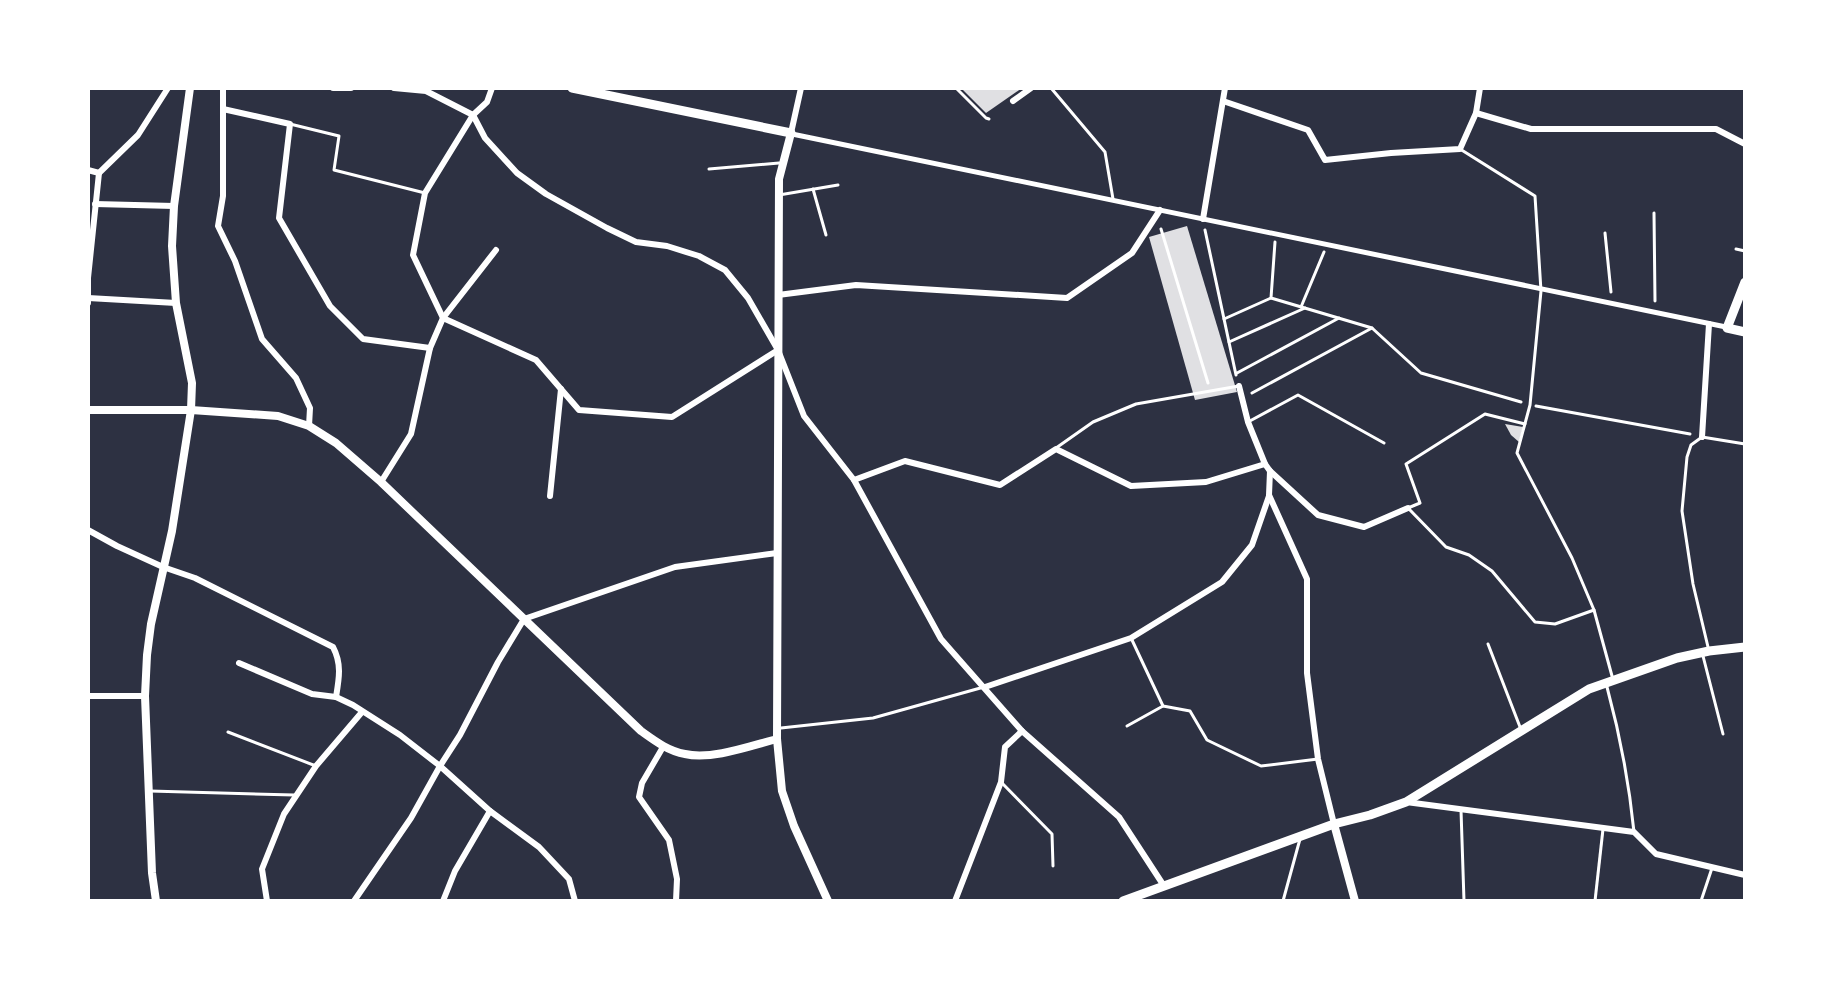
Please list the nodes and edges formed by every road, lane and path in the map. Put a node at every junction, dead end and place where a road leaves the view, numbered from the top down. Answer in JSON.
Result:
{"nodes":[{"id":1,"x":168,"y":88,"type":"edge"},
{"id":2,"x":190,"y":88,"type":"edge"},
{"id":3,"x":223,"y":88,"type":"edge"},
{"id":4,"x":333,"y":88,"type":"edge"},
{"id":5,"x":351,"y":88,"type":"edge"},
{"id":6,"x":394,"y":88,"type":"edge"},
{"id":7,"x":492,"y":88,"type":"edge"},
{"id":8,"x":572,"y":88,"type":"edge"},
{"id":9,"x":956,"y":88,"type":"edge"},
{"id":10,"x":1031,"y":88,"type":"edge"},
{"id":11,"x":1051,"y":88,"type":"edge"},
{"id":12,"x":1225,"y":88,"type":"edge"},
{"id":13,"x":1480,"y":88,"type":"edge"},
{"id":14,"x":799,"y":89,"type":"edge"},
{"id":15,"x":1013,"y":101,"type":"dead end"},
{"id":16,"x":1223,"y":101,"type":"junction"},
{"id":17,"x":223,"y":109,"type":"junction"},
{"id":18,"x":1476,"y":113,"type":"junction"},
{"id":19,"x":473,"y":115,"type":"junction"},
{"id":20,"x":989,"y":119,"type":"dead end"},
{"id":21,"x":290,"y":124,"type":"junction"},
{"id":22,"x":791,"y":133,"type":"junction"},
{"id":23,"x":1745,"y":144,"type":"edge"},
{"id":24,"x":1460,"y":149,"type":"junction"},
{"id":25,"x":783,"y":162,"type":"junction"},
{"id":26,"x":709,"y":169,"type":"dead end"},
{"id":27,"x":88,"y":170,"type":"edge"},
{"id":28,"x":99,"y":173,"type":"junction"},
{"id":29,"x":838,"y":185,"type":"dead end"},
{"id":30,"x":813,"y":189,"type":"junction"},
{"id":31,"x":425,"y":193,"type":"junction"},
{"id":32,"x":779,"y":196,"type":"junction"},
{"id":33,"x":1113,"y":199,"type":"junction"},
{"id":34,"x":95,"y":204,"type":"junction"},
{"id":35,"x":174,"y":206,"type":"junction"},
{"id":36,"x":1160,"y":210,"type":"junction"},
{"id":37,"x":1654,"y":213,"type":"dead end"},
{"id":38,"x":1203,"y":219,"type":"junction"},
{"id":39,"x":1276,"y":233,"type":"junction"},
{"id":40,"x":1605,"y":233,"type":"dead end"},
{"id":41,"x":826,"y":235,"type":"dead end"},
{"id":42,"x":1327,"y":244,"type":"junction"},
{"id":43,"x":1736,"y":249,"type":"dead end"},
{"id":44,"x":496,"y":250,"type":"dead end"},
{"id":45,"x":1745,"y":251,"type":"edge"},
{"id":46,"x":88,"y":278,"type":"edge"},
{"id":47,"x":1745,"y":282,"type":"edge"},
{"id":48,"x":1541,"y":289,"type":"junction"},
{"id":49,"x":778,"y":295,"type":"junction"},
{"id":50,"x":1271,"y":298,"type":"junction"},
{"id":51,"x":88,"y":301,"type":"edge"},
{"id":52,"x":176,"y":303,"type":"junction"},
{"id":53,"x":1612,"y":304,"type":"junction"},
{"id":54,"x":1303,"y":308,"type":"junction"},
{"id":55,"x":1656,"y":313,"type":"junction"},
{"id":56,"x":443,"y":318,"type":"junction"},
{"id":57,"x":1339,"y":318,"type":"junction"},
{"id":58,"x":1224,"y":319,"type":"junction"},
{"id":59,"x":1709,"y":324,"type":"junction"},
{"id":60,"x":1372,"y":328,"type":"junction"},
{"id":61,"x":1727,"y":328,"type":"junction"},
{"id":62,"x":1745,"y":332,"type":"edge"},
{"id":63,"x":1229,"y":342,"type":"junction"},
{"id":64,"x":430,"y":348,"type":"junction"},
{"id":65,"x":778,"y":350,"type":"junction"},
{"id":66,"x":1236,"y":374,"type":"junction"},
{"id":67,"x":1239,"y":386,"type":"junction"},
{"id":68,"x":561,"y":389,"type":"junction"},
{"id":69,"x":1210,"y":391,"type":"junction"},
{"id":70,"x":1488,"y":393,"type":"junction"},
{"id":71,"x":1242,"y":398,"type":"junction"},
{"id":72,"x":1530,"y":405,"type":"junction"},
{"id":73,"x":88,"y":410,"type":"edge"},
{"id":74,"x":191,"y":410,"type":"junction"},
{"id":75,"x":1485,"y":414,"type":"junction"},
{"id":76,"x":1248,"y":422,"type":"junction"},
{"id":77,"x":1525,"y":424,"type":"junction"},
{"id":78,"x":309,"y":426,"type":"junction"},
{"id":79,"x":1702,"y":437,"type":"junction"},
{"id":80,"x":1384,"y":443,"type":"dead end"},
{"id":81,"x":1745,"y":444,"type":"edge"},
{"id":82,"x":1056,"y":449,"type":"junction"},
{"id":83,"x":1265,"y":464,"type":"junction"},
{"id":84,"x":1270,"y":471,"type":"junction"},
{"id":85,"x":854,"y":480,"type":"junction"},
{"id":86,"x":381,"y":482,"type":"junction"},
{"id":87,"x":1269,"y":495,"type":"junction"},
{"id":88,"x":550,"y":496,"type":"dead end"},
{"id":89,"x":1408,"y":508,"type":"junction"},
{"id":90,"x":88,"y":530,"type":"edge"},
{"id":91,"x":777,"y":553,"type":"junction"},
{"id":92,"x":163,"y":567,"type":"junction"},
{"id":93,"x":1594,"y":610,"type":"junction"},
{"id":94,"x":524,"y":619,"type":"junction"},
{"id":95,"x":1131,"y":638,"type":"junction"},
{"id":96,"x":1488,"y":644,"type":"dead end"},
{"id":97,"x":1745,"y":647,"type":"edge"},
{"id":98,"x":1705,"y":652,"type":"junction"},
{"id":99,"x":239,"y":663,"type":"dead end"},
{"id":100,"x":1610,"y":682,"type":"junction"},
{"id":101,"x":985,"y":687,"type":"junction"},
{"id":102,"x":88,"y":696,"type":"edge"},
{"id":103,"x":145,"y":696,"type":"junction"},
{"id":104,"x":336,"y":697,"type":"junction"},
{"id":105,"x":1163,"y":706,"type":"junction"},
{"id":106,"x":362,"y":712,"type":"junction"},
{"id":107,"x":1127,"y":726,"type":"dead end"},
{"id":108,"x":777,"y":729,"type":"junction"},
{"id":109,"x":1522,"y":730,"type":"junction"},
{"id":110,"x":1022,"y":731,"type":"junction"},
{"id":111,"x":228,"y":732,"type":"dead end"},
{"id":112,"x":1723,"y":734,"type":"dead end"},
{"id":113,"x":777,"y":739,"type":"junction"},
{"id":114,"x":663,"y":747,"type":"junction"},
{"id":115,"x":1318,"y":759,"type":"junction"},
{"id":116,"x":316,"y":766,"type":"junction"},
{"id":117,"x":440,"y":766,"type":"junction"},
{"id":118,"x":1001,"y":782,"type":"junction"},
{"id":119,"x":150,"y":791,"type":"junction"},
{"id":120,"x":298,"y":795,"type":"junction"},
{"id":121,"x":1406,"y":802,"type":"junction"},
{"id":122,"x":1461,"y":810,"type":"junction"},
{"id":123,"x":490,"y":811,"type":"junction"},
{"id":124,"x":1334,"y":824,"type":"junction"},
{"id":125,"x":1603,"y":829,"type":"junction"},
{"id":126,"x":1634,"y":832,"type":"junction"},
{"id":127,"x":1301,"y":836,"type":"junction"},
{"id":128,"x":1053,"y":866,"type":"dead end"},
{"id":129,"x":1712,"y":868,"type":"junction"},
{"id":130,"x":1745,"y":875,"type":"edge"},
{"id":131,"x":1164,"y":886,"type":"junction"},
{"id":132,"x":356,"y":898,"type":"edge"},
{"id":133,"x":156,"y":901,"type":"edge"},
{"id":134,"x":267,"y":901,"type":"edge"},
{"id":135,"x":364,"y":901,"type":"edge"},
{"id":136,"x":443,"y":901,"type":"edge"},
{"id":137,"x":575,"y":901,"type":"edge"},
{"id":138,"x":676,"y":901,"type":"edge"},
{"id":139,"x":828,"y":901,"type":"edge"},
{"id":140,"x":955,"y":901,"type":"edge"},
{"id":141,"x":1126,"y":901,"type":"edge"},
{"id":142,"x":1283,"y":901,"type":"edge"},
{"id":143,"x":1355,"y":901,"type":"edge"},
{"id":144,"x":1464,"y":901,"type":"edge"},
{"id":145,"x":1595,"y":901,"type":"edge"},
{"id":146,"x":1701,"y":901,"type":"edge"}],
"edges":[{"from":1,"to":28,"type":"street"},
{"from":2,"to":35,"type":"street"},
{"from":3,"to":17,"type":"street"},
{"from":4,"to":5,"type":"street"},
{"from":6,"to":19,"type":"street"},
{"from":7,"to":19,"type":"street"},
{"from":8,"to":22,"type":"main road"},
{"from":9,"to":20,"type":"lane"},
{"from":10,"to":15,"type":"street"},
{"from":11,"to":33,"type":"lane"},
{"from":12,"to":16,"type":"street"},
{"from":13,"to":18,"type":"street"},
{"from":14,"to":22,"type":"street"},
{"from":16,"to":24,"type":"street"},
{"from":16,"to":38,"type":"street"},
{"from":17,"to":21,"type":"street"},
{"from":17,"to":78,"type":"street"},
{"from":18,"to":23,"type":"street"},
{"from":18,"to":24,"type":"street"},
{"from":19,"to":31,"type":"street"},
{"from":19,"to":65,"type":"street"},
{"from":21,"to":31,"type":"lane"},
{"from":21,"to":64,"type":"street"},
{"from":22,"to":25,"type":"street"},
{"from":22,"to":33,"type":"street"},
{"from":24,"to":48,"type":"lane"},
{"from":25,"to":26,"type":"lane"},
{"from":25,"to":32,"type":"street"},
{"from":27,"to":28,"type":"street"},
{"from":28,"to":34,"type":"street"},
{"from":29,"to":30,"type":"lane"},
{"from":30,"to":32,"type":"lane"},
{"from":30,"to":41,"type":"lane"},
{"from":31,"to":56,"type":"street"},
{"from":32,"to":49,"type":"street"},
{"from":33,"to":36,"type":"street"},
{"from":34,"to":35,"type":"street"},
{"from":34,"to":46,"type":"street"},
{"from":35,"to":52,"type":"street"},
{"from":36,"to":38,"type":"street"},
{"from":36,"to":49,"type":"street"},
{"from":36,"to":69,"type":"path"},
{"from":37,"to":55,"type":"path"},
{"from":38,"to":39,"type":"street"},
{"from":38,"to":58,"type":"path"},
{"from":39,"to":42,"type":"street"},
{"from":39,"to":50,"type":"path"},
{"from":40,"to":53,"type":"path"},
{"from":42,"to":48,"type":"street"},
{"from":42,"to":54,"type":"path"},
{"from":43,"to":45,"type":"lane"},
{"from":44,"to":56,"type":"street"},
{"from":46,"to":51,"type":"street"},
{"from":47,"to":61,"type":"main road"},
{"from":48,"to":53,"type":"street"},
{"from":48,"to":72,"type":"lane"},
{"from":49,"to":65,"type":"street"},
{"from":50,"to":54,"type":"path"},
{"from":50,"to":58,"type":"path"},
{"from":51,"to":52,"type":"street"},
{"from":52,"to":74,"type":"street"},
{"from":53,"to":55,"type":"street"},
{"from":54,"to":57,"type":"path"},
{"from":54,"to":63,"type":"path"},
{"from":55,"to":59,"type":"street"},
{"from":56,"to":64,"type":"street"},
{"from":56,"to":68,"type":"street"},
{"from":57,"to":60,"type":"path"},
{"from":57,"to":66,"type":"path"},
{"from":58,"to":63,"type":"path"},
{"from":59,"to":61,"type":"street"},
{"from":59,"to":79,"type":"street"},
{"from":60,"to":70,"type":"path"},
{"from":60,"to":71,"type":"path"},
{"from":61,"to":62,"type":"main road"},
{"from":63,"to":66,"type":"path"},
{"from":64,"to":86,"type":"street"},
{"from":65,"to":68,"type":"street"},
{"from":65,"to":85,"type":"street"},
{"from":65,"to":91,"type":"street"},
{"from":66,"to":67,"type":"path"},
{"from":67,"to":69,"type":"lane"},
{"from":67,"to":71,"type":"street"},
{"from":68,"to":88,"type":"street"},
{"from":69,"to":82,"type":"lane"},
{"from":70,"to":72,"type":"path"},
{"from":70,"to":75,"type":"path"},
{"from":71,"to":76,"type":"street"},
{"from":72,"to":77,"type":"lane"},
{"from":72,"to":79,"type":"path"},
{"from":73,"to":74,"type":"street"},
{"from":74,"to":78,"type":"street"},
{"from":74,"to":92,"type":"street"},
{"from":75,"to":77,"type":"lane"},
{"from":75,"to":89,"type":"lane"},
{"from":76,"to":80,"type":"lane"},
{"from":76,"to":83,"type":"street"},
{"from":77,"to":93,"type":"lane"},
{"from":78,"to":86,"type":"street"},
{"from":79,"to":81,"type":"lane"},
{"from":79,"to":98,"type":"lane"},
{"from":82,"to":83,"type":"street"},
{"from":82,"to":85,"type":"street"},
{"from":83,"to":84,"type":"street"},
{"from":84,"to":87,"type":"street"},
{"from":84,"to":89,"type":"street"},
{"from":85,"to":101,"type":"street"},
{"from":86,"to":94,"type":"street"},
{"from":87,"to":95,"type":"street"},
{"from":87,"to":115,"type":"street"},
{"from":89,"to":93,"type":"lane"},
{"from":90,"to":92,"type":"street"},
{"from":91,"to":94,"type":"street"},
{"from":91,"to":108,"type":"street"},
{"from":92,"to":103,"type":"street"},
{"from":92,"to":104,"type":"street"},
{"from":93,"to":100,"type":"lane"},
{"from":94,"to":114,"type":"street"},
{"from":94,"to":117,"type":"street"},
{"from":95,"to":101,"type":"street"},
{"from":95,"to":105,"type":"lane"},
{"from":96,"to":109,"type":"lane"},
{"from":97,"to":98,"type":"main road"},
{"from":98,"to":100,"type":"main road"},
{"from":98,"to":112,"type":"lane"},
{"from":99,"to":104,"type":"street"},
{"from":100,"to":109,"type":"main road"},
{"from":100,"to":126,"type":"lane"},
{"from":101,"to":108,"type":"lane"},
{"from":101,"to":110,"type":"street"},
{"from":102,"to":103,"type":"street"},
{"from":103,"to":119,"type":"street"},
{"from":104,"to":106,"type":"street"},
{"from":105,"to":107,"type":"lane"},
{"from":105,"to":115,"type":"lane"},
{"from":106,"to":116,"type":"street"},
{"from":106,"to":117,"type":"street"},
{"from":108,"to":113,"type":"street"},
{"from":109,"to":121,"type":"main road"},
{"from":110,"to":118,"type":"street"},
{"from":110,"to":131,"type":"street"},
{"from":111,"to":116,"type":"lane"},
{"from":113,"to":114,"type":"street"},
{"from":113,"to":139,"type":"street"},
{"from":114,"to":138,"type":"street"},
{"from":115,"to":124,"type":"street"},
{"from":116,"to":120,"type":"street"},
{"from":117,"to":123,"type":"street"},
{"from":117,"to":132,"type":"street"},
{"from":118,"to":128,"type":"lane"},
{"from":118,"to":140,"type":"street"},
{"from":119,"to":120,"type":"lane"},
{"from":119,"to":133,"type":"street"},
{"from":120,"to":134,"type":"street"},
{"from":121,"to":122,"type":"street"},
{"from":121,"to":124,"type":"main road"},
{"from":122,"to":125,"type":"street"},
{"from":122,"to":144,"type":"lane"},
{"from":123,"to":136,"type":"street"},
{"from":123,"to":137,"type":"street"},
{"from":124,"to":127,"type":"main road"},
{"from":124,"to":143,"type":"street"},
{"from":125,"to":126,"type":"street"},
{"from":125,"to":145,"type":"lane"},
{"from":126,"to":129,"type":"street"},
{"from":127,"to":131,"type":"main road"},
{"from":127,"to":142,"type":"lane"},
{"from":129,"to":130,"type":"street"},
{"from":129,"to":146,"type":"lane"},
{"from":131,"to":141,"type":"main road"},
{"from":132,"to":135,"type":"street"}]}
